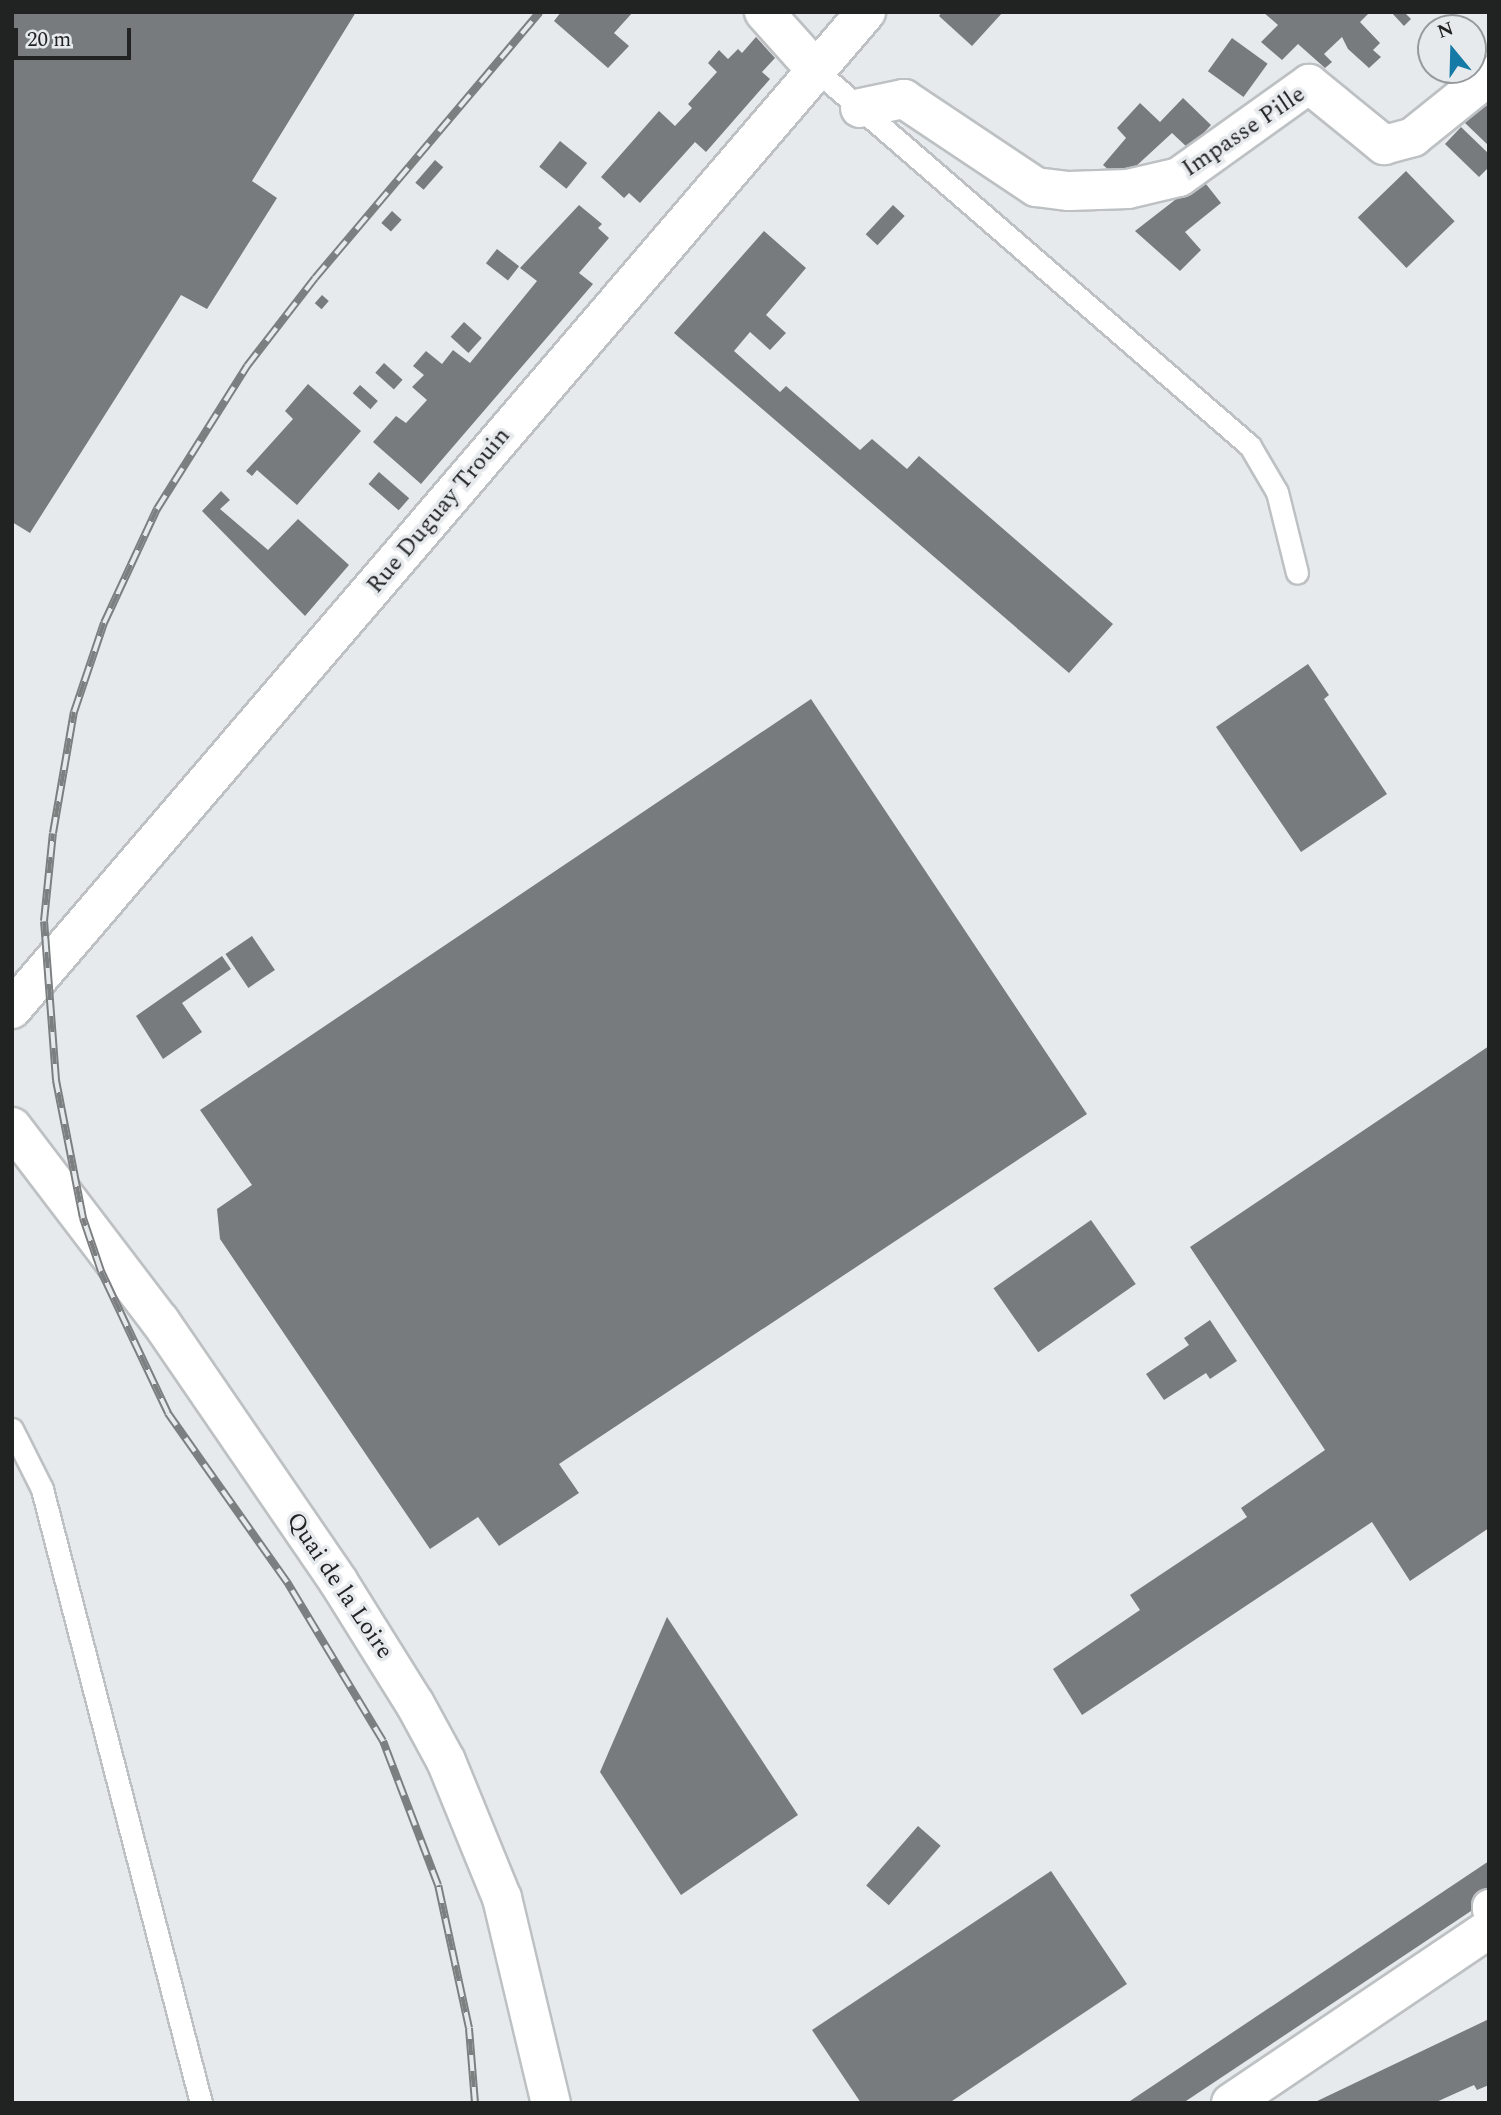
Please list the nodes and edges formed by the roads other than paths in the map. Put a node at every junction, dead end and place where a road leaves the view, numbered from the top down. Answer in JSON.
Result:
{"nodes":[{"id":1,"x":764,"y":12,"type":"edge"},
{"id":2,"x":866,"y":12,"type":"edge"},
{"id":3,"x":816,"y":70,"type":"junction"},
{"id":4,"x":1489,"y":76,"type":"edge"},
{"id":5,"x":860,"y":108,"type":"junction"},
{"id":6,"x":1297,"y":573,"type":"dead end"},
{"id":7,"x":12,"y":1009,"type":"edge"},
{"id":8,"x":12,"y":1127,"type":"edge"},
{"id":9,"x":12,"y":1429,"type":"edge"},
{"id":10,"x":1489,"y":1929,"type":"edge"},
{"id":11,"x":201,"y":2103,"type":"edge"},
{"id":12,"x":551,"y":2103,"type":"edge"},
{"id":13,"x":1231,"y":2103,"type":"edge"}],
"edges":[{"from":1,"to":3,"type":"street"},
{"from":2,"to":3,"type":"street","name":"Rue Duguay Trouin"},
{"from":3,"to":5,"type":"lane"},
{"from":3,"to":7,"type":"street","name":"Rue Duguay Trouin"},
{"from":4,"to":5,"type":"street","name":"Impasse Pille"},
{"from":5,"to":6,"type":"lane"},
{"from":8,"to":12,"type":"street","name":"Quai de la Loire"},
{"from":9,"to":11,"type":"lane"},
{"from":10,"to":13,"type":"street"}]}
